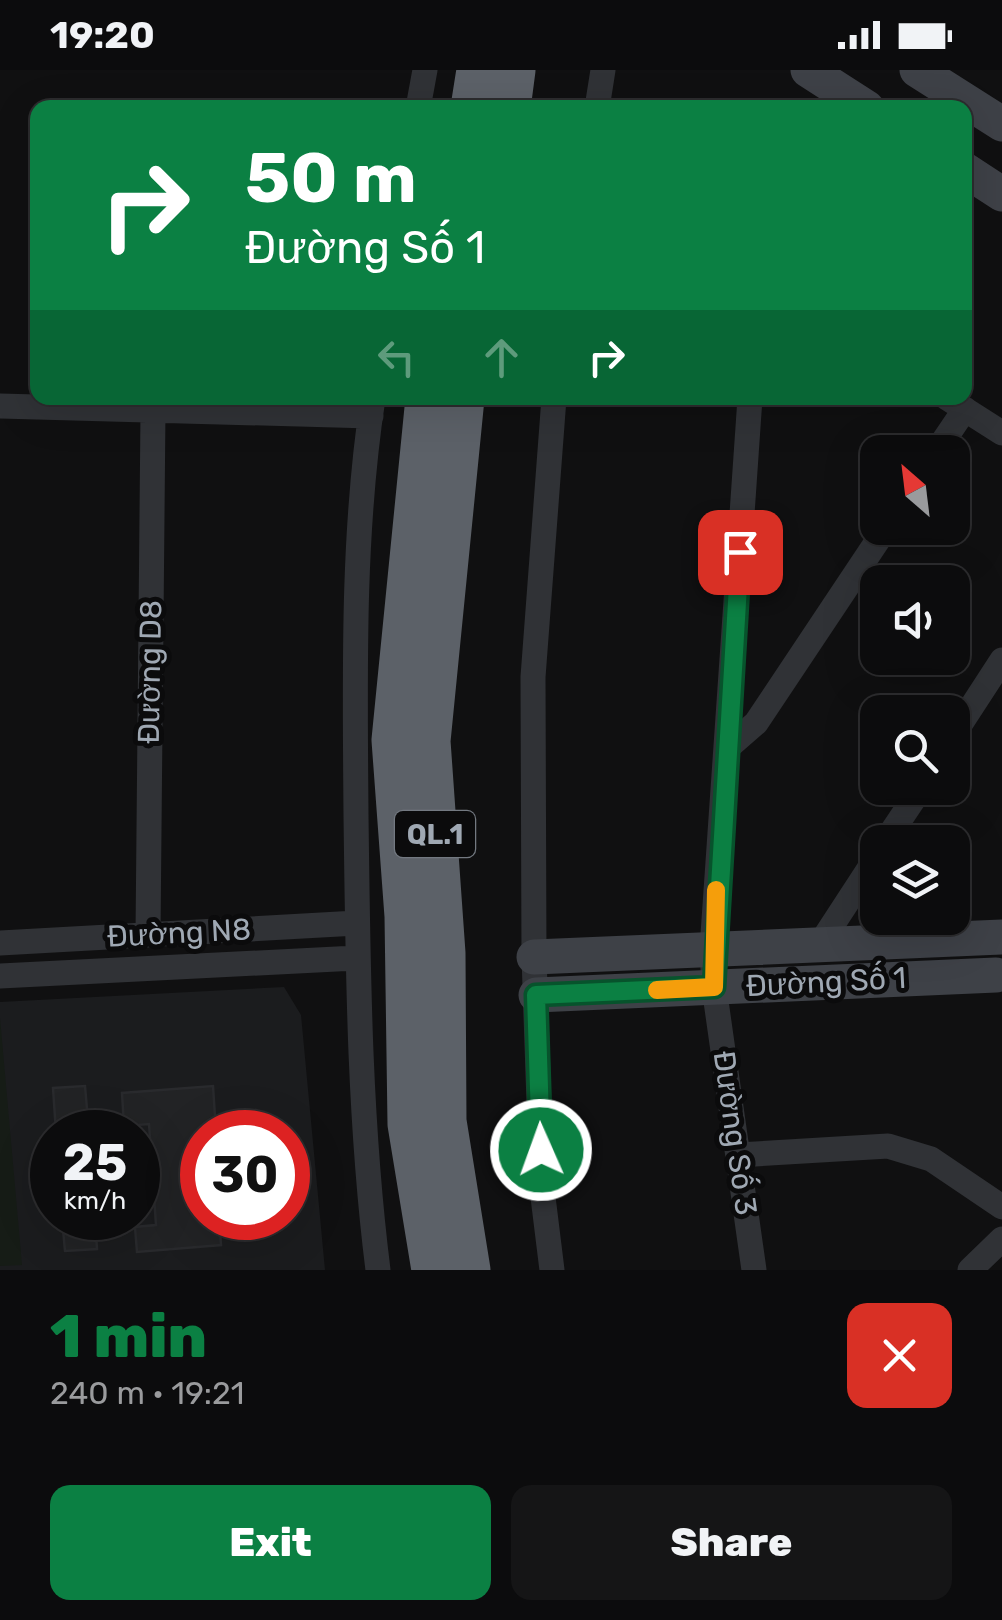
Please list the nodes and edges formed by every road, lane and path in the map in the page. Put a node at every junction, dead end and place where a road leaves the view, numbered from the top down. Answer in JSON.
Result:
{"nodes":[{"id":1,"x":425,"y":70,"type":"edge"},
{"id":2,"x":479,"y":70,"type":"edge"},
{"id":3,"x":513,"y":70,"type":"edge"},
{"id":4,"x":603,"y":70,"type":"edge"},
{"id":5,"x":808,"y":70,"type":"edge"},
{"id":6,"x":917,"y":70,"type":"edge"},
{"id":7,"x":419,"y":100,"type":"edge"},
{"id":8,"x":475,"y":100,"type":"edge"},
{"id":9,"x":509,"y":100,"type":"edge"},
{"id":10,"x":598,"y":100,"type":"edge"},
{"id":11,"x":855,"y":100,"type":"edge"},
{"id":12,"x":964,"y":100,"type":"edge"},
{"id":13,"x":972,"y":105,"type":"edge"},
{"id":14,"x":1002,"y":124,"type":"edge"},
{"id":15,"x":972,"y":175,"type":"edge"},
{"id":16,"x":1002,"y":194,"type":"edge"},
{"id":17,"x":427,"y":405,"type":"edge"},
{"id":18,"x":461,"y":405,"type":"edge"},
{"id":19,"x":553,"y":405,"type":"edge"},
{"id":20,"x":750,"y":405,"type":"edge"},
{"id":21,"x":955,"y":405,"type":"edge"},
{"id":22,"x":959,"y":405,"type":"edge"},
{"id":23,"x":0,"y":406,"type":"edge"},
{"id":24,"x":372,"y":407,"type":"edge"},
{"id":25,"x":152,"y":410,"type":"junction"},
{"id":26,"x":1002,"y":434,"type":"edge"},
{"id":27,"x":943,"y":435,"type":"edge"},
{"id":28,"x":875,"y":545,"type":"edge"},
{"id":29,"x":1002,"y":660,"type":"edge"},
{"id":30,"x":970,"y":710,"type":"edge"},
{"id":31,"x":726,"y":749,"type":"junction"},
{"id":32,"x":860,"y":883,"type":"edge"},
{"id":33,"x":358,"y":923,"type":"junction"},
{"id":34,"x":148,"y":935,"type":"junction"},
{"id":35,"x":1002,"y":937,"type":"edge"},
{"id":36,"x":0,"y":944,"type":"edge"},
{"id":37,"x":820,"y":944,"type":"junction"},
{"id":38,"x":712,"y":949,"type":"junction"},
{"id":39,"x":534,"y":957,"type":"junction"},
{"id":40,"x":356,"y":958,"type":"junction"},
{"id":41,"x":1000,"y":972,"type":"edge"},
{"id":42,"x":0,"y":976,"type":"edge"},
{"id":43,"x":714,"y":987,"type":"junction"},
{"id":44,"x":536,"y":995,"type":"junction"},
{"id":45,"x":738,"y":1155,"type":"junction"},
{"id":46,"x":1002,"y":1207,"type":"edge"},
{"id":47,"x":1002,"y":1239,"type":"edge"},
{"id":48,"x":378,"y":1270,"type":"edge"},
{"id":49,"x":434,"y":1270,"type":"edge"},
{"id":50,"x":468,"y":1270,"type":"edge"},
{"id":51,"x":552,"y":1270,"type":"edge"},
{"id":52,"x":754,"y":1270,"type":"edge"},
{"id":53,"x":970,"y":1270,"type":"edge"}],
"edges":[{"from":1,"to":7,"type":"street"},
{"from":2,"to":8,"type":"highway"},
{"from":3,"to":9,"type":"highway"},
{"from":4,"to":10,"type":"street"},
{"from":5,"to":11,"type":"street"},
{"from":6,"to":12,"type":"street"},
{"from":13,"to":14,"type":"street"},
{"from":15,"to":16,"type":"street"},
{"from":17,"to":49,"type":"highway","number":"QL.1"},
{"from":18,"to":50,"type":"highway","number":"QL.1"},
{"from":19,"to":39,"type":"street"},
{"from":20,"to":31,"type":"street","name":"Đường Số 3"},
{"from":21,"to":27,"type":"street"},
{"from":22,"to":26,"type":"street"},
{"from":23,"to":25,"type":"street"},
{"from":24,"to":25,"type":"street"},
{"from":24,"to":33,"type":"street"},
{"from":25,"to":34,"type":"street","name":"Đường D8"},
{"from":28,"to":31,"type":"street"},
{"from":29,"to":30,"type":"street"},
{"from":31,"to":38,"type":"street","name":"Đường Số 3"},
{"from":32,"to":37,"type":"street"},
{"from":33,"to":34,"type":"street","name":"Đường N8"},
{"from":33,"to":40,"type":"street"},
{"from":34,"to":36,"type":"street","name":"Đường N8"},
{"from":35,"to":37,"type":"street","name":"Đường Số 1"},
{"from":37,"to":38,"type":"street","name":"Đường Số 1"},
{"from":38,"to":39,"type":"street","name":"Đường Số 1"},
{"from":38,"to":43,"type":"street","name":"Đường Số 3"},
{"from":39,"to":44,"type":"street"},
{"from":40,"to":42,"type":"street","name":"Đường N8"},
{"from":40,"to":48,"type":"street"},
{"from":41,"to":43,"type":"street","name":"Đường Số 1"},
{"from":43,"to":44,"type":"street","name":"Đường Số 1"},
{"from":43,"to":45,"type":"street","name":"Đường Số 3"},
{"from":44,"to":51,"type":"street"},
{"from":45,"to":46,"type":"street"},
{"from":45,"to":52,"type":"street","name":"Đường Số 3"},
{"from":47,"to":53,"type":"street"}]}
